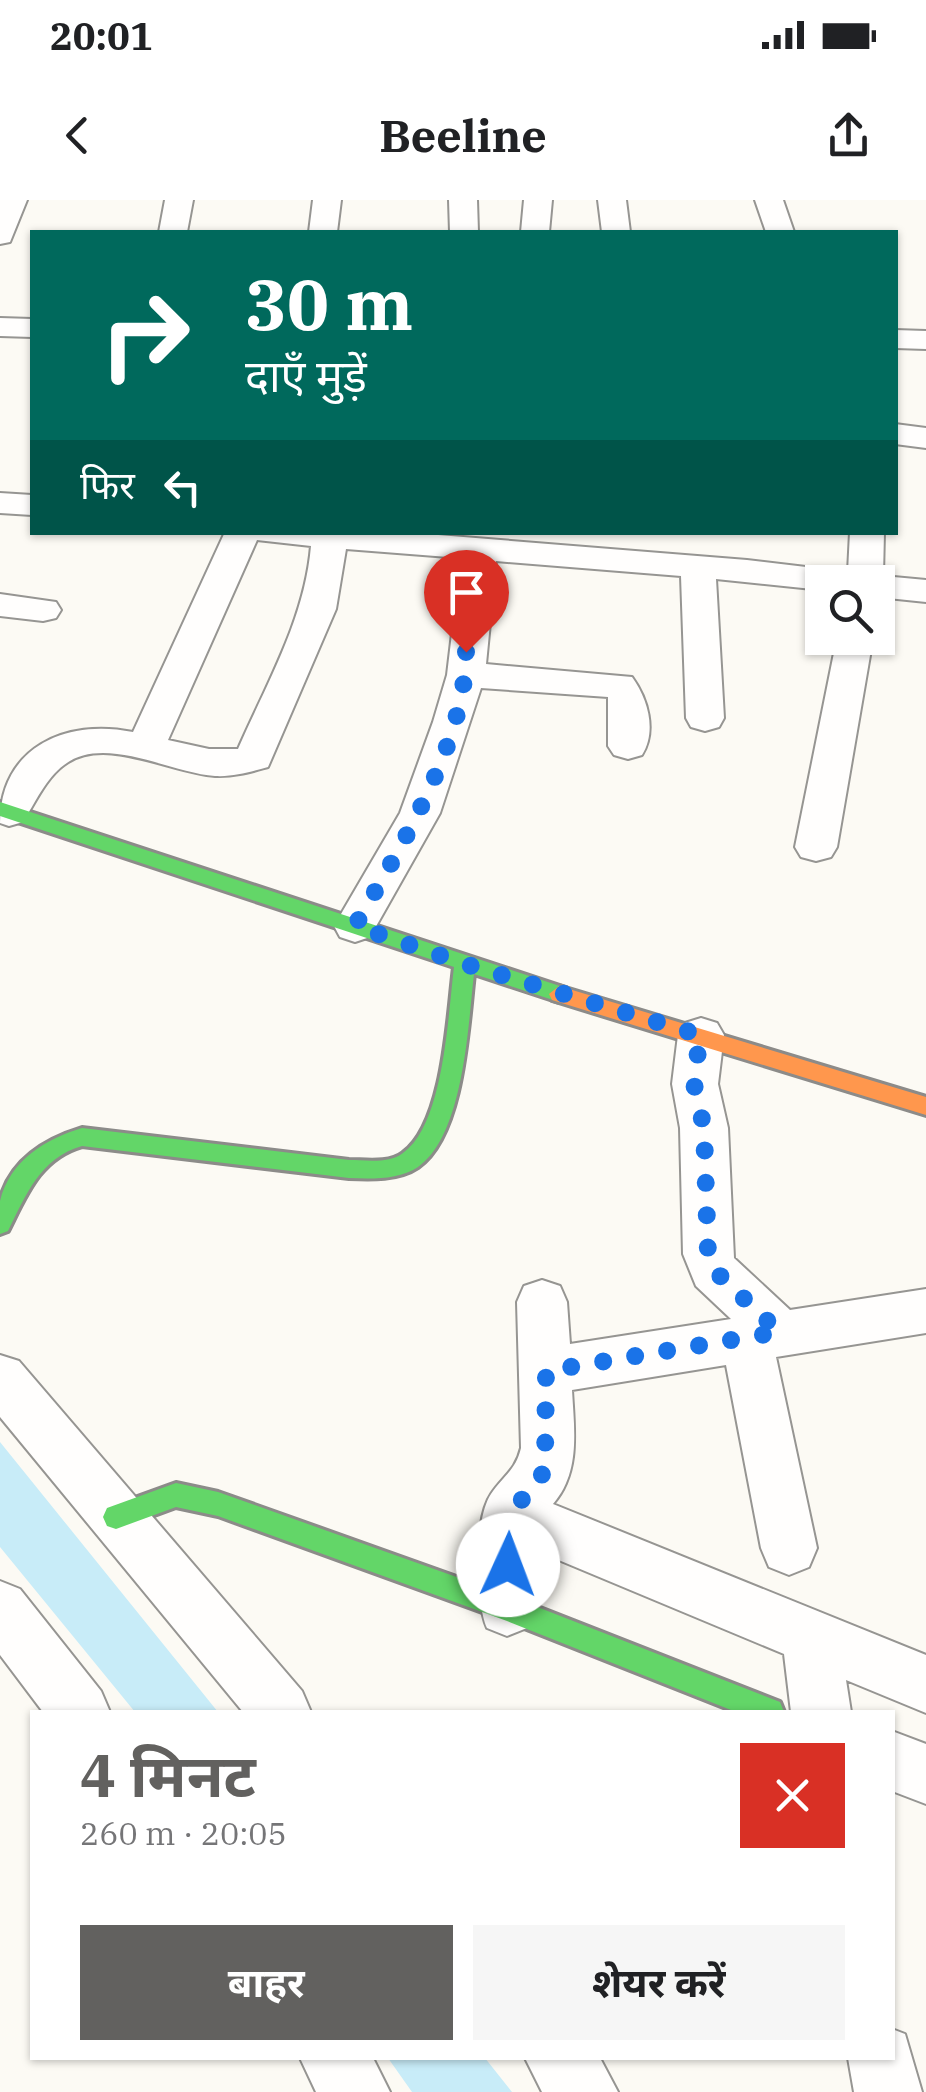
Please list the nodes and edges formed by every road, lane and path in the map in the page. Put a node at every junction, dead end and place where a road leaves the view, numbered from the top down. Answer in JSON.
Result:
{"nodes":[{"id":1,"x":14,"y":200,"type":"edge"},
{"id":2,"x":179,"y":200,"type":"edge"},
{"id":3,"x":327,"y":200,"type":"edge"},
{"id":4,"x":462,"y":200,"type":"edge"},
{"id":5,"x":538,"y":200,"type":"edge"},
{"id":6,"x":612,"y":200,"type":"edge"},
{"id":7,"x":770,"y":200,"type":"edge"},
{"id":8,"x":173,"y":230,"type":"edge"},
{"id":9,"x":323,"y":230,"type":"edge"},
{"id":10,"x":464,"y":230,"type":"edge"},
{"id":11,"x":536,"y":230,"type":"edge"},
{"id":12,"x":616,"y":230,"type":"edge"},
{"id":13,"x":779,"y":230,"type":"edge"},
{"id":14,"x":0,"y":236,"type":"edge"},
{"id":15,"x":0,"y":327,"type":"edge"},
{"id":16,"x":30,"y":328,"type":"edge"},
{"id":17,"x":898,"y":434,"type":"edge"},
{"id":18,"x":926,"y":438,"type":"edge"},
{"id":19,"x":0,"y":503,"type":"edge"},
{"id":20,"x":30,"y":506,"type":"edge"},
{"id":21,"x":241,"y":535,"type":"edge"},
{"id":22,"x":298,"y":535,"type":"edge"},
{"id":23,"x":868,"y":535,"type":"edge"},
{"id":24,"x":329,"y":538,"type":"junction"},
{"id":25,"x":432,"y":540,"type":"edge"},
{"id":26,"x":597,"y":546,"type":"edge"},
{"id":27,"x":479,"y":551,"type":"junction"},
{"id":28,"x":865,"y":565,"type":"edge"},
{"id":29,"x":698,"y":567,"type":"junction"},
{"id":30,"x":805,"y":578,"type":"edge"},
{"id":31,"x":895,"y":588,"type":"edge"},
{"id":32,"x":926,"y":591,"type":"edge"},
{"id":33,"x":0,"y":605,"type":"edge"},
{"id":34,"x":43,"y":610,"type":"dead end"},
{"id":35,"x":851,"y":655,"type":"edge"},
{"id":36,"x":466,"y":675,"type":"junction"},
{"id":37,"x":705,"y":718,"type":"dead end"},
{"id":38,"x":146,"y":746,"type":"junction"},
{"id":39,"x":628,"y":746,"type":"dead end"},
{"id":40,"x":4,"y":810,"type":"edge"},
{"id":41,"x":816,"y":847,"type":"dead end"},
{"id":42,"x":355,"y":926,"type":"junction"},
{"id":43,"x":465,"y":964,"type":"junction"},
{"id":44,"x":700,"y":1035,"type":"junction"},
{"id":45,"x":926,"y":1106,"type":"edge"},
{"id":46,"x":0,"y":1224,"type":"edge"},
{"id":47,"x":542,"y":1302,"type":"dead end"},
{"id":48,"x":926,"y":1311,"type":"edge"},
{"id":49,"x":762,"y":1334,"type":"junction"},
{"id":50,"x":546,"y":1371,"type":"junction"},
{"id":51,"x":0,"y":1378,"type":"edge"},
{"id":52,"x":116,"y":1517,"type":"junction"},
{"id":53,"x":509,"y":1525,"type":"junction"},
{"id":54,"x":789,"y":1548,"type":"dead end"},
{"id":55,"x":507,"y":1601,"type":"junction"},
{"id":56,"x":0,"y":1610,"type":"edge"},
{"id":57,"x":812,"y":1637,"type":"junction"},
{"id":58,"x":926,"y":1684,"type":"edge"},
{"id":59,"x":78,"y":1710,"type":"edge"},
{"id":60,"x":279,"y":1710,"type":"edge"},
{"id":61,"x":765,"y":1710,"type":"edge"},
{"id":62,"x":821,"y":1710,"type":"edge"},
{"id":63,"x":895,"y":1762,"type":"edge"},
{"id":64,"x":926,"y":1774,"type":"edge"},
{"id":65,"x":334,"y":2060,"type":"edge"},
{"id":66,"x":560,"y":2060,"type":"edge"},
{"id":67,"x":881,"y":2060,"type":"edge"},
{"id":68,"x":356,"y":2092,"type":"edge"},
{"id":69,"x":584,"y":2092,"type":"edge"},
{"id":70,"x":888,"y":2092,"type":"edge"}],
"edges":[{"from":1,"to":14,"type":"street"},
{"from":2,"to":8,"type":"street"},
{"from":3,"to":9,"type":"street"},
{"from":4,"to":10,"type":"street"},
{"from":5,"to":11,"type":"street"},
{"from":6,"to":12,"type":"street"},
{"from":7,"to":13,"type":"street"},
{"from":15,"to":16,"type":"street"},
{"from":17,"to":18,"type":"street"},
{"from":19,"to":20,"type":"street"},
{"from":21,"to":38,"type":"street"},
{"from":22,"to":24,"type":"street"},
{"from":23,"to":28,"type":"street"},
{"from":24,"to":25,"type":"street"},
{"from":24,"to":38,"type":"street"},
{"from":25,"to":27,"type":"street"},
{"from":26,"to":27,"type":"street"},
{"from":26,"to":29,"type":"street"},
{"from":27,"to":36,"type":"street"},
{"from":29,"to":30,"type":"street"},
{"from":29,"to":37,"type":"street"},
{"from":31,"to":32,"type":"street"},
{"from":33,"to":34,"type":"street"},
{"from":35,"to":41,"type":"street"},
{"from":36,"to":39,"type":"street"},
{"from":36,"to":42,"type":"street"},
{"from":38,"to":40,"type":"street"},
{"from":40,"to":42,"type":"street"},
{"from":42,"to":43,"type":"street"},
{"from":43,"to":44,"type":"street"},
{"from":43,"to":46,"type":"street"},
{"from":44,"to":45,"type":"street"},
{"from":44,"to":49,"type":"street"},
{"from":47,"to":50,"type":"street"},
{"from":48,"to":49,"type":"street"},
{"from":49,"to":50,"type":"street"},
{"from":49,"to":54,"type":"street"},
{"from":50,"to":53,"type":"street"},
{"from":51,"to":52,"type":"street"},
{"from":52,"to":55,"type":"street"},
{"from":52,"to":60,"type":"street"},
{"from":53,"to":55,"type":"street"},
{"from":53,"to":57,"type":"street"},
{"from":55,"to":61,"type":"street"},
{"from":56,"to":59,"type":"street"},
{"from":57,"to":58,"type":"street"},
{"from":57,"to":62,"type":"street"},
{"from":63,"to":64,"type":"street"},
{"from":65,"to":68,"type":"street"},
{"from":66,"to":69,"type":"street"},
{"from":67,"to":70,"type":"street"}]}
